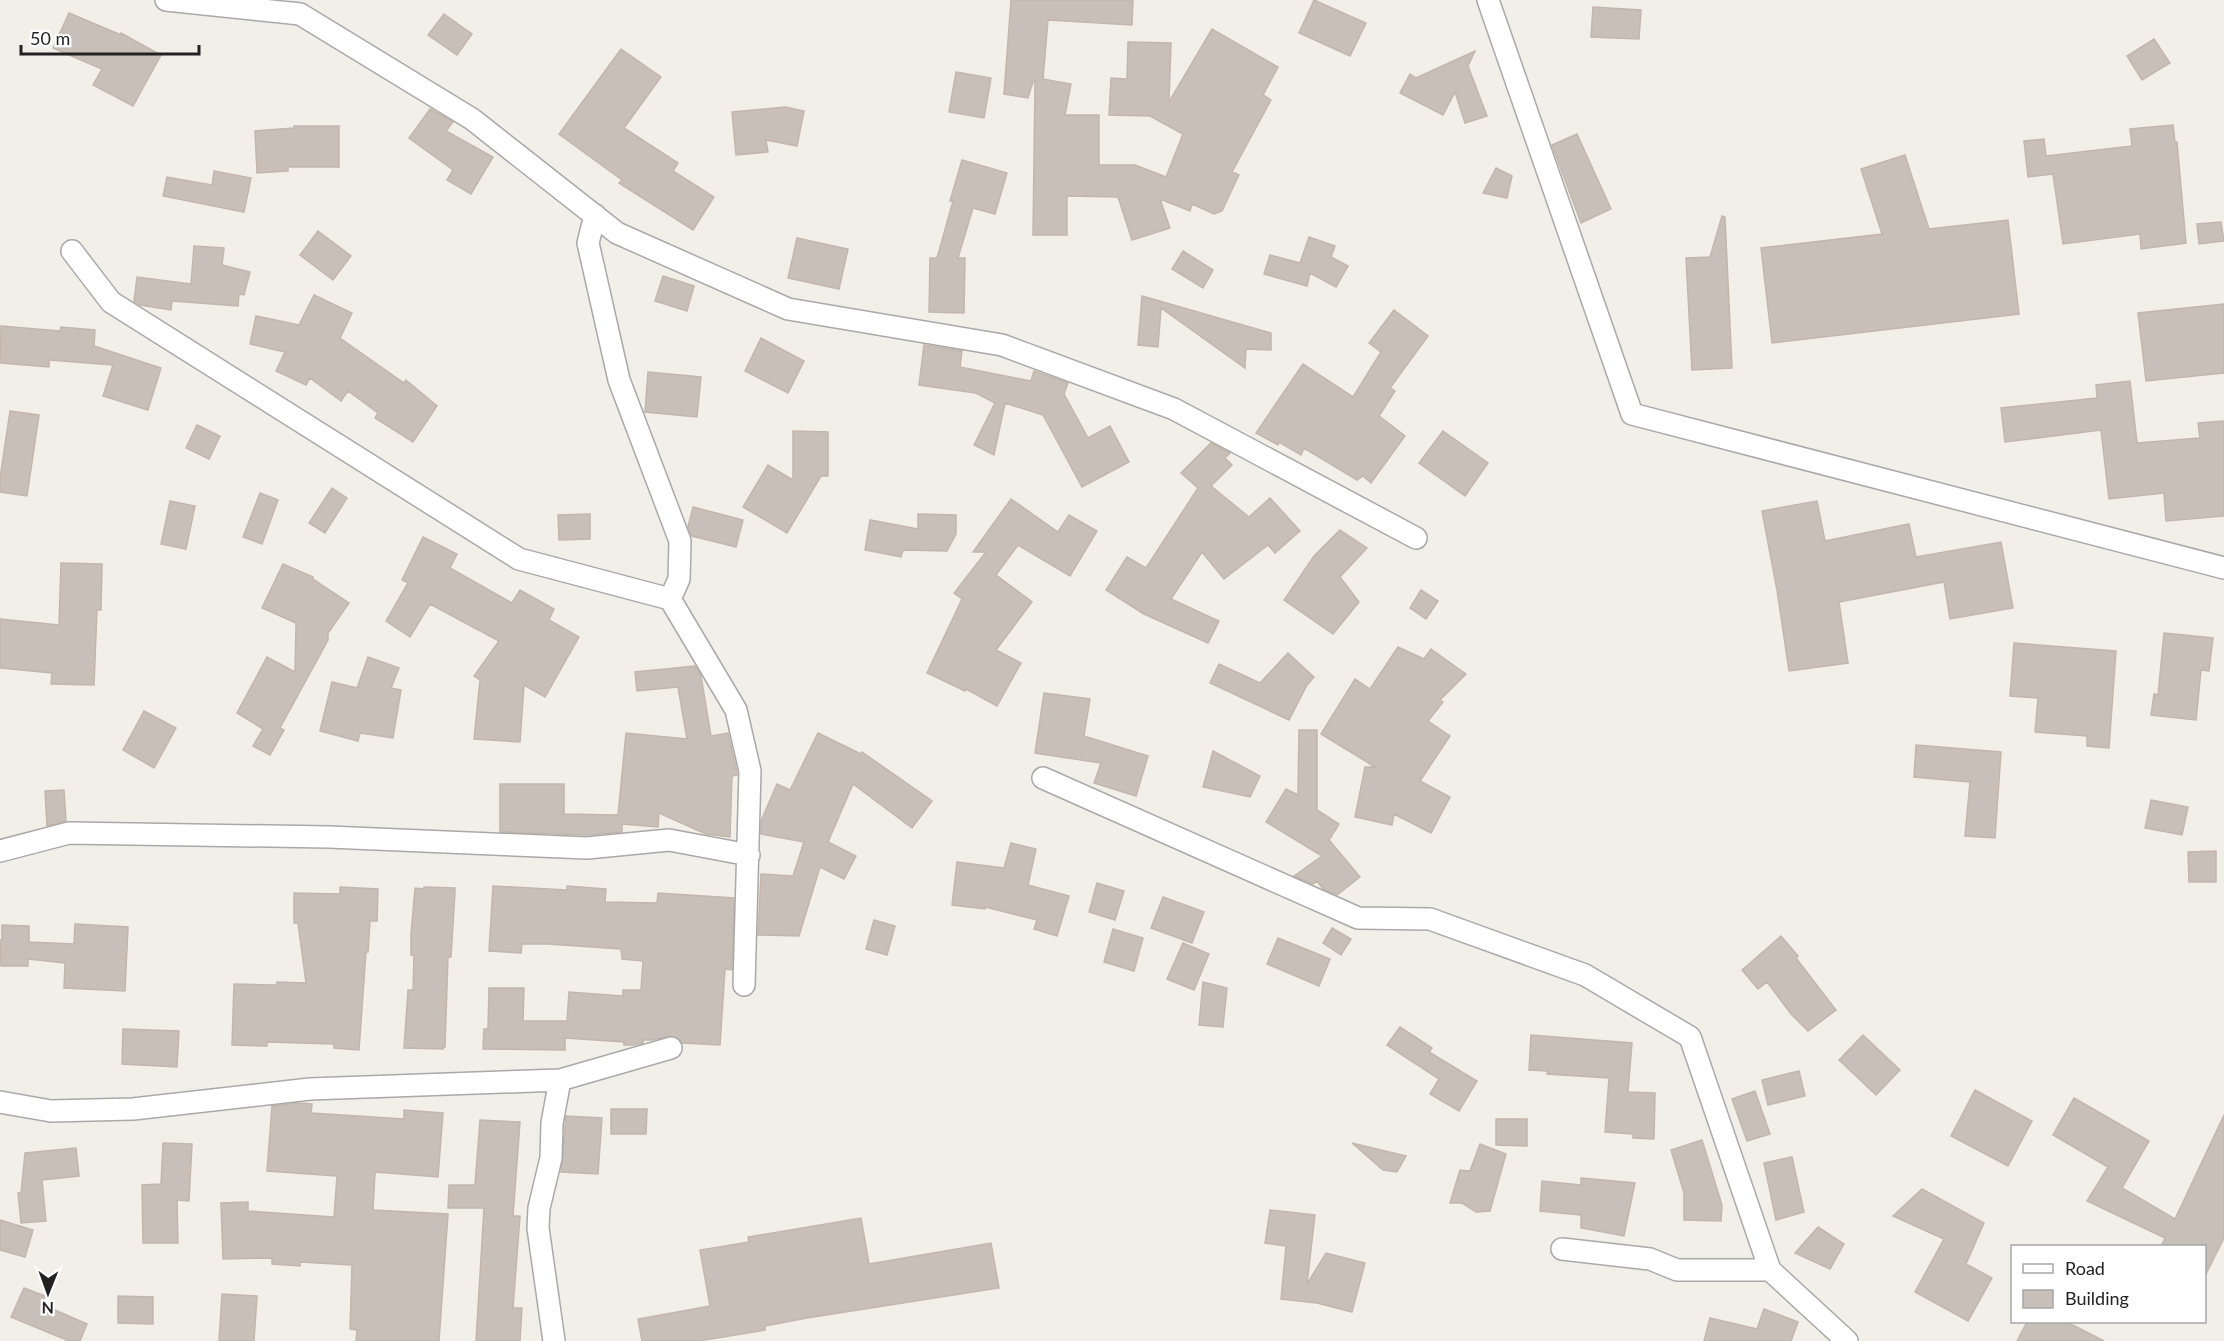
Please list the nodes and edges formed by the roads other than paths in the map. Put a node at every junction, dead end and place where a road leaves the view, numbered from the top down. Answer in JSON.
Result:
{"nodes":[{"id":1,"x":166,"y":0,"type":"edge"},
{"id":2,"x":1488,"y":0,"type":"edge"},
{"id":3,"x":595,"y":215,"type":"junction"},
{"id":4,"x":72,"y":251,"type":"dead end"},
{"id":5,"x":1416,"y":538,"type":"dead end"},
{"id":6,"x":2224,"y":568,"type":"edge"},
{"id":7,"x":670,"y":599,"type":"junction"},
{"id":8,"x":1043,"y":778,"type":"dead end"},
{"id":9,"x":0,"y":851,"type":"edge"},
{"id":10,"x":749,"y":855,"type":"junction"},
{"id":11,"x":744,"y":985,"type":"dead end"},
{"id":12,"x":671,"y":1048,"type":"dead end"},
{"id":13,"x":560,"y":1080,"type":"junction"},
{"id":14,"x":0,"y":1102,"type":"edge"},
{"id":15,"x":1562,"y":1249,"type":"dead end"},
{"id":16,"x":1770,"y":1270,"type":"junction"},
{"id":17,"x":554,"y":1341,"type":"edge"},
{"id":18,"x":1847,"y":1341,"type":"edge"}],
"edges":[{"from":1,"to":3,"type":"street"},
{"from":2,"to":6,"type":"street"},
{"from":3,"to":5,"type":"street"},
{"from":3,"to":7,"type":"street"},
{"from":4,"to":7,"type":"street"},
{"from":7,"to":10,"type":"street"},
{"from":8,"to":16,"type":"street"},
{"from":9,"to":10,"type":"street"},
{"from":10,"to":11,"type":"street"},
{"from":12,"to":13,"type":"street"},
{"from":13,"to":14,"type":"street"},
{"from":13,"to":17,"type":"street"},
{"from":15,"to":16,"type":"street"},
{"from":16,"to":18,"type":"street"}]}
